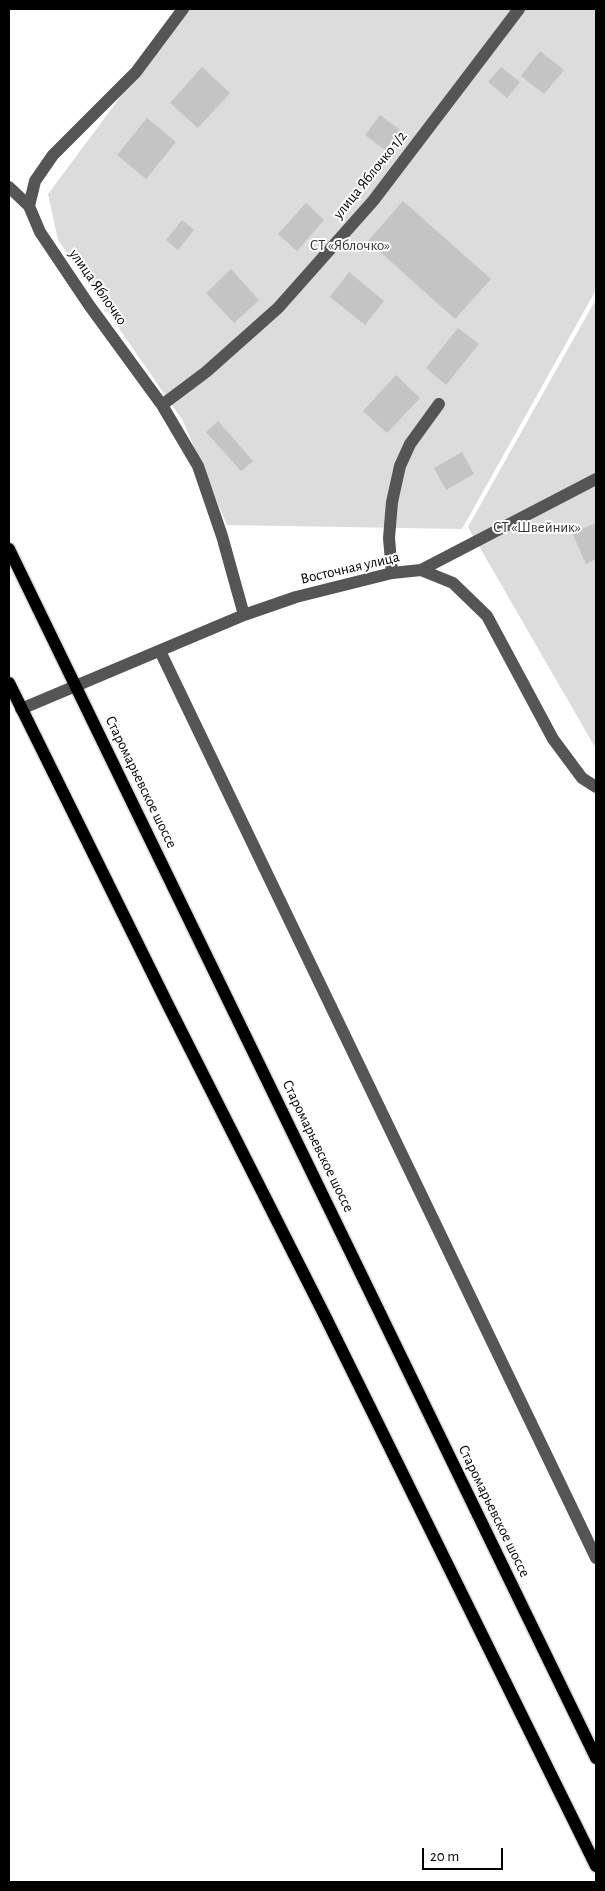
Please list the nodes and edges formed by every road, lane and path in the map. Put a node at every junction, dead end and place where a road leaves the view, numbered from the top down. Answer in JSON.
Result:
{"nodes":[{"id":1,"x":184,"y":9,"type":"edge"},
{"id":2,"x":519,"y":9,"type":"edge"},
{"id":3,"x":9,"y":187,"type":"edge"},
{"id":4,"x":29,"y":206,"type":"junction"},
{"id":5,"x":162,"y":404,"type":"junction"},
{"id":6,"x":439,"y":404,"type":"dead end"},
{"id":7,"x":596,"y":479,"type":"edge"},
{"id":8,"x":9,"y":549,"type":"edge"},
{"id":9,"x":421,"y":570,"type":"junction"},
{"id":10,"x":392,"y":573,"type":"junction"},
{"id":11,"x":244,"y":615,"type":"junction"},
{"id":12,"x":160,"y":651,"type":"junction"},
{"id":13,"x":9,"y":683,"type":"edge"},
{"id":14,"x":75,"y":685,"type":"junction"},
{"id":15,"x":21,"y":709,"type":"junction"},
{"id":16,"x":596,"y":787,"type":"edge"},
{"id":17,"x":596,"y":1558,"type":"edge"},
{"id":18,"x":596,"y":1758,"type":"edge"},
{"id":19,"x":596,"y":1866,"type":"edge"}],
"edges":[{"from":1,"to":4,"type":"street"},
{"from":2,"to":5,"type":"street","name":"улица Яблочко 1/2"},
{"from":3,"to":4,"type":"street"},
{"from":4,"to":5,"type":"street","name":"улица Яблочко"},
{"from":5,"to":11,"type":"street","name":"улица Яблочко"},
{"from":6,"to":10,"type":"street"},
{"from":7,"to":9,"type":"street"},
{"from":8,"to":14,"type":"main road","name":"Старомарьевское шоссе"},
{"from":9,"to":10,"type":"street","name":"Восточная улица"},
{"from":9,"to":16,"type":"street","name":"Восточная улица"},
{"from":10,"to":11,"type":"street","name":"Восточная улица"},
{"from":11,"to":12,"type":"street","name":"Восточная улица"},
{"from":12,"to":14,"type":"street","name":"Восточная улица"},
{"from":12,"to":17,"type":"street"},
{"from":13,"to":15,"type":"main road"},
{"from":14,"to":15,"type":"street","name":"Восточная улица"},
{"from":14,"to":18,"type":"main road","name":"Старомарьевское шоссе"},
{"from":15,"to":19,"type":"main road"}]}
